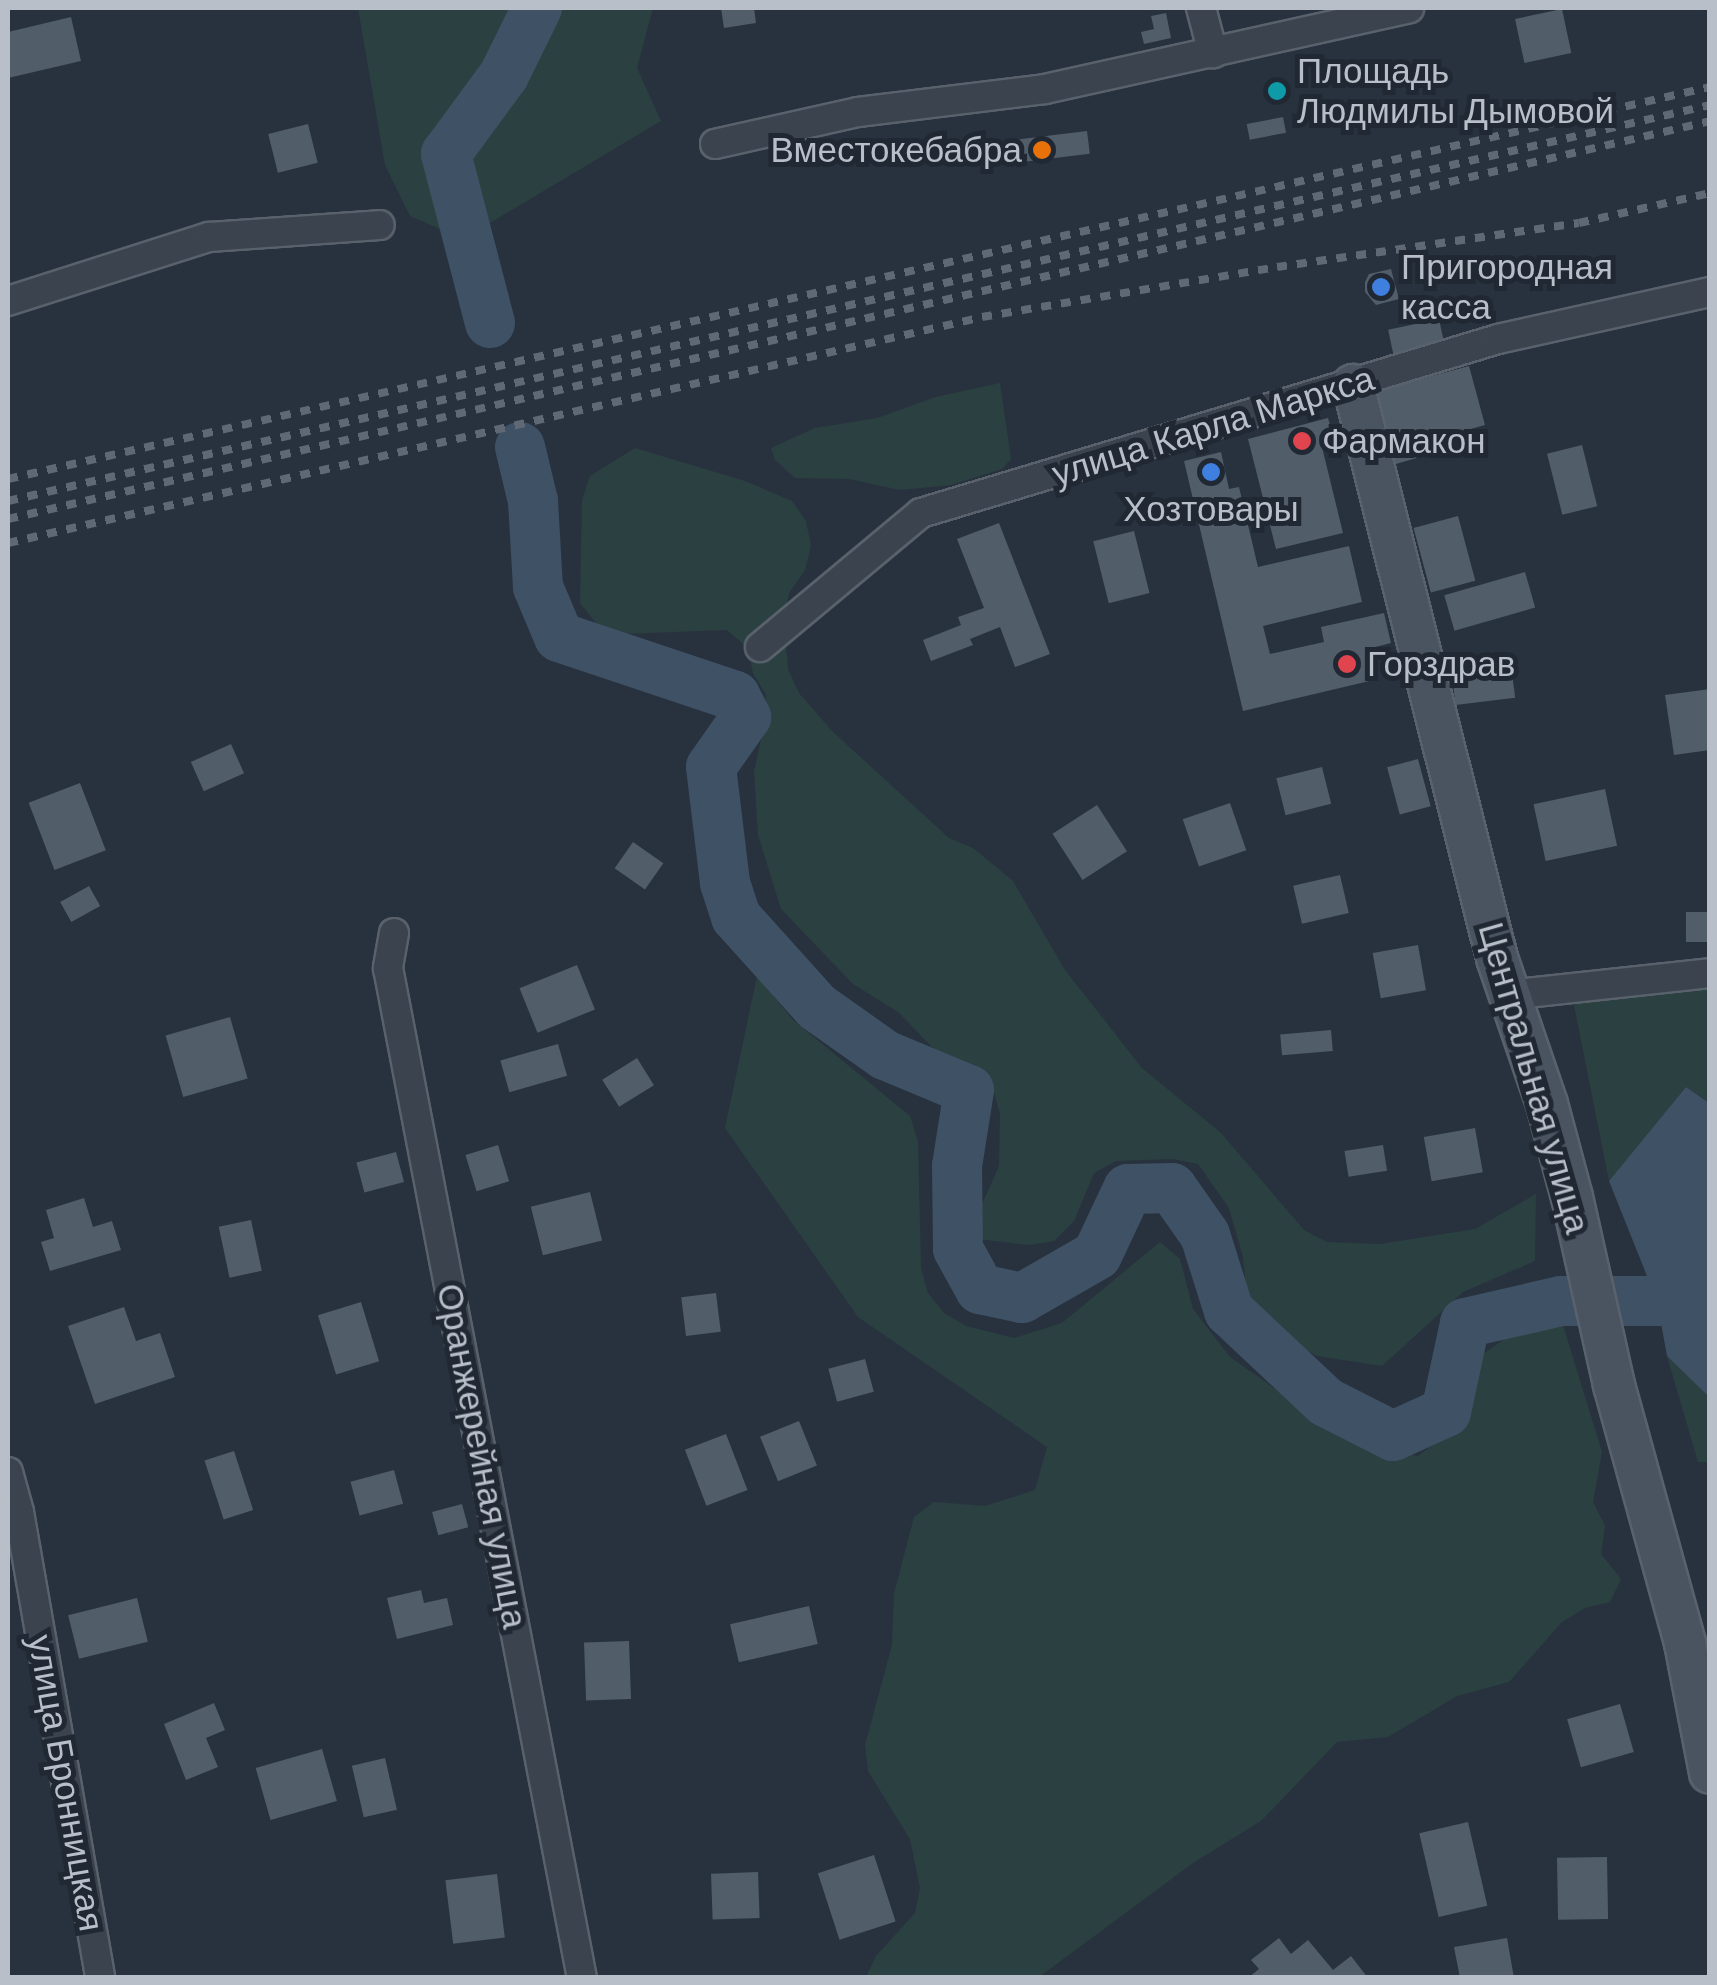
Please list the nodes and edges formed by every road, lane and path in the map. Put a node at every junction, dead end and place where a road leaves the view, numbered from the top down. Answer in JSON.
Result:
{"nodes":[{"id":1,"x":1202,"y":8,"type":"edge"},
{"id":2,"x":1409,"y":8,"type":"edge"},
{"id":3,"x":1213,"y":53,"type":"junction"},
{"id":4,"x":714,"y":144,"type":"dead end"},
{"id":5,"x":380,"y":225,"type":"dead end"},
{"id":6,"x":1710,"y":292,"type":"edge"},
{"id":7,"x":8,"y":301,"type":"edge"},
{"id":8,"x":1353,"y":384,"type":"junction"},
{"id":9,"x":760,"y":647,"type":"dead end"},
{"id":10,"x":394,"y":933,"type":"dead end"},
{"id":11,"x":1710,"y":973,"type":"edge"},
{"id":12,"x":1508,"y":995,"type":"junction"},
{"id":13,"x":8,"y":1472,"type":"edge"},
{"id":14,"x":1710,"y":1772,"type":"edge"},
{"id":15,"x":100,"y":1978,"type":"edge"},
{"id":16,"x":582,"y":1978,"type":"edge"}],
"edges":[{"from":1,"to":3,"type":"street"},
{"from":2,"to":3,"type":"street"},
{"from":3,"to":4,"type":"street"},
{"from":5,"to":7,"type":"street"},
{"from":6,"to":8,"type":"street","name":"улица Карла Маркса"},
{"from":8,"to":9,"type":"street","name":"улица Карла Маркса"},
{"from":8,"to":12,"type":"street","name":"Центральная улица"},
{"from":10,"to":16,"type":"street","name":"Оранжерейная улица"},
{"from":11,"to":12,"type":"street"},
{"from":12,"to":14,"type":"street","name":"Центральная улица"},
{"from":13,"to":15,"type":"street","name":"улица Бронницкая"}]}
